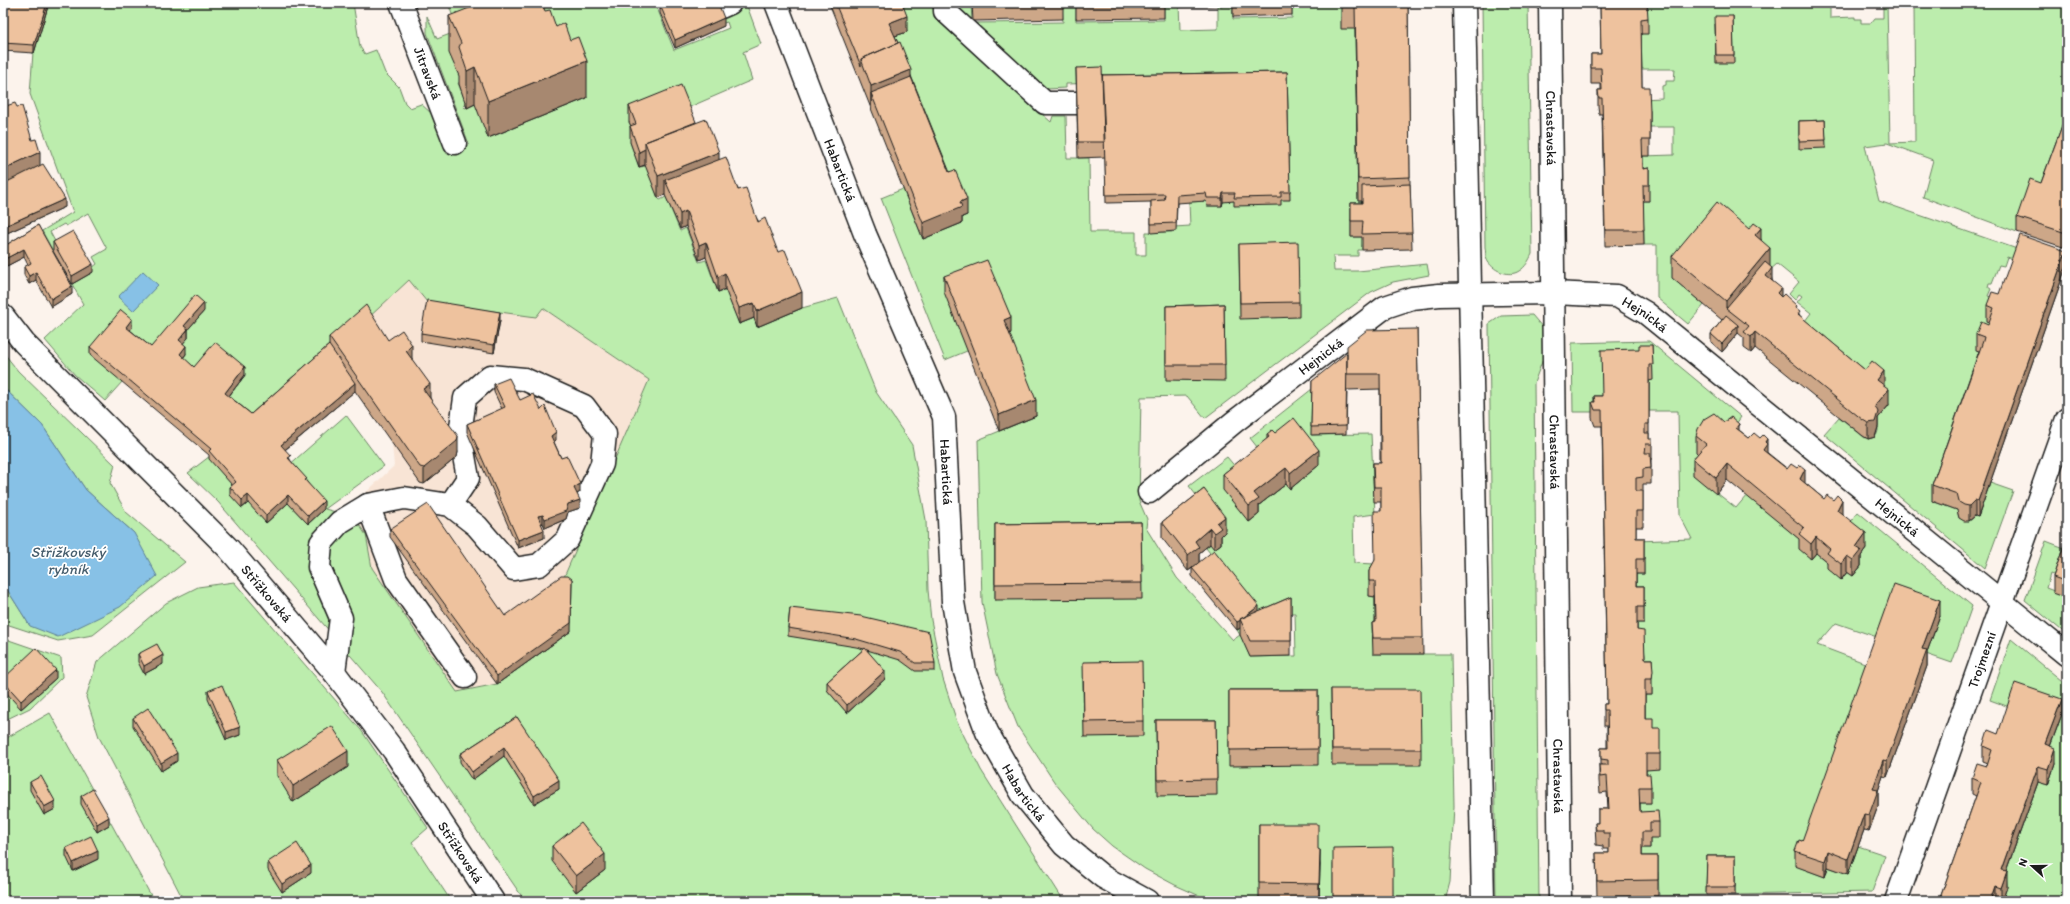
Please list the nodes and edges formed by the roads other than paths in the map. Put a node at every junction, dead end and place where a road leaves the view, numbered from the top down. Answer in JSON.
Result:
{"nodes":[{"id":1,"x":401,"y":3,"type":"edge"},
{"id":2,"x":776,"y":3,"type":"edge"},
{"id":3,"x":945,"y":3,"type":"edge"},
{"id":4,"x":1464,"y":3,"type":"edge"},
{"id":5,"x":1550,"y":3,"type":"edge"},
{"id":6,"x":1100,"y":103,"type":"edge"},
{"id":7,"x":455,"y":143,"type":"dead end"},
{"id":8,"x":1470,"y":293,"type":"junction"},
{"id":9,"x":1553,"y":293,"type":"junction"},
{"id":10,"x":3,"y":316,"type":"edge"},
{"id":11,"x":2067,"y":419,"type":"edge"},
{"id":12,"x":1149,"y":492,"type":"dead end"},
{"id":13,"x":368,"y":505,"type":"junction"},
{"id":14,"x":450,"y":505,"type":"junction"},
{"id":15,"x":2002,"y":603,"type":"junction"},
{"id":16,"x":2067,"y":656,"type":"edge"},
{"id":17,"x":334,"y":672,"type":"junction"},
{"id":18,"x":465,"y":677,"type":"dead end"},
{"id":19,"x":1481,"y":896,"type":"edge"},
{"id":20,"x":493,"y":901,"type":"edge"},
{"id":21,"x":1147,"y":901,"type":"edge"},
{"id":22,"x":1560,"y":901,"type":"edge"},
{"id":23,"x":1896,"y":901,"type":"edge"}],
"edges":[{"from":1,"to":7,"type":"street","name":"Jitravská"},
{"from":2,"to":21,"type":"street","name":"Habartická"},
{"from":3,"to":6,"type":"street"},
{"from":4,"to":8,"type":"street"},
{"from":5,"to":9,"type":"street","name":"Chrastavská"},
{"from":8,"to":9,"type":"street","name":"Hejnická"},
{"from":8,"to":12,"type":"street","name":"Hejnická"},
{"from":8,"to":19,"type":"street"},
{"from":9,"to":15,"type":"street","name":"Hejnická"},
{"from":9,"to":22,"type":"street","name":"Chrastavská"},
{"from":10,"to":17,"type":"street","name":"Střížkovská"},
{"from":11,"to":15,"type":"street","name":"Trojmezní"},
{"from":13,"to":14,"type":"street"},
{"from":13,"to":17,"type":"street"},
{"from":13,"to":18,"type":"street"},
{"from":14,"to":14,"type":"street"},
{"from":15,"to":16,"type":"street","name":"Hejnická"},
{"from":15,"to":23,"type":"street","name":"Trojmezní"},
{"from":17,"to":20,"type":"street","name":"Střížkovská"}]}
